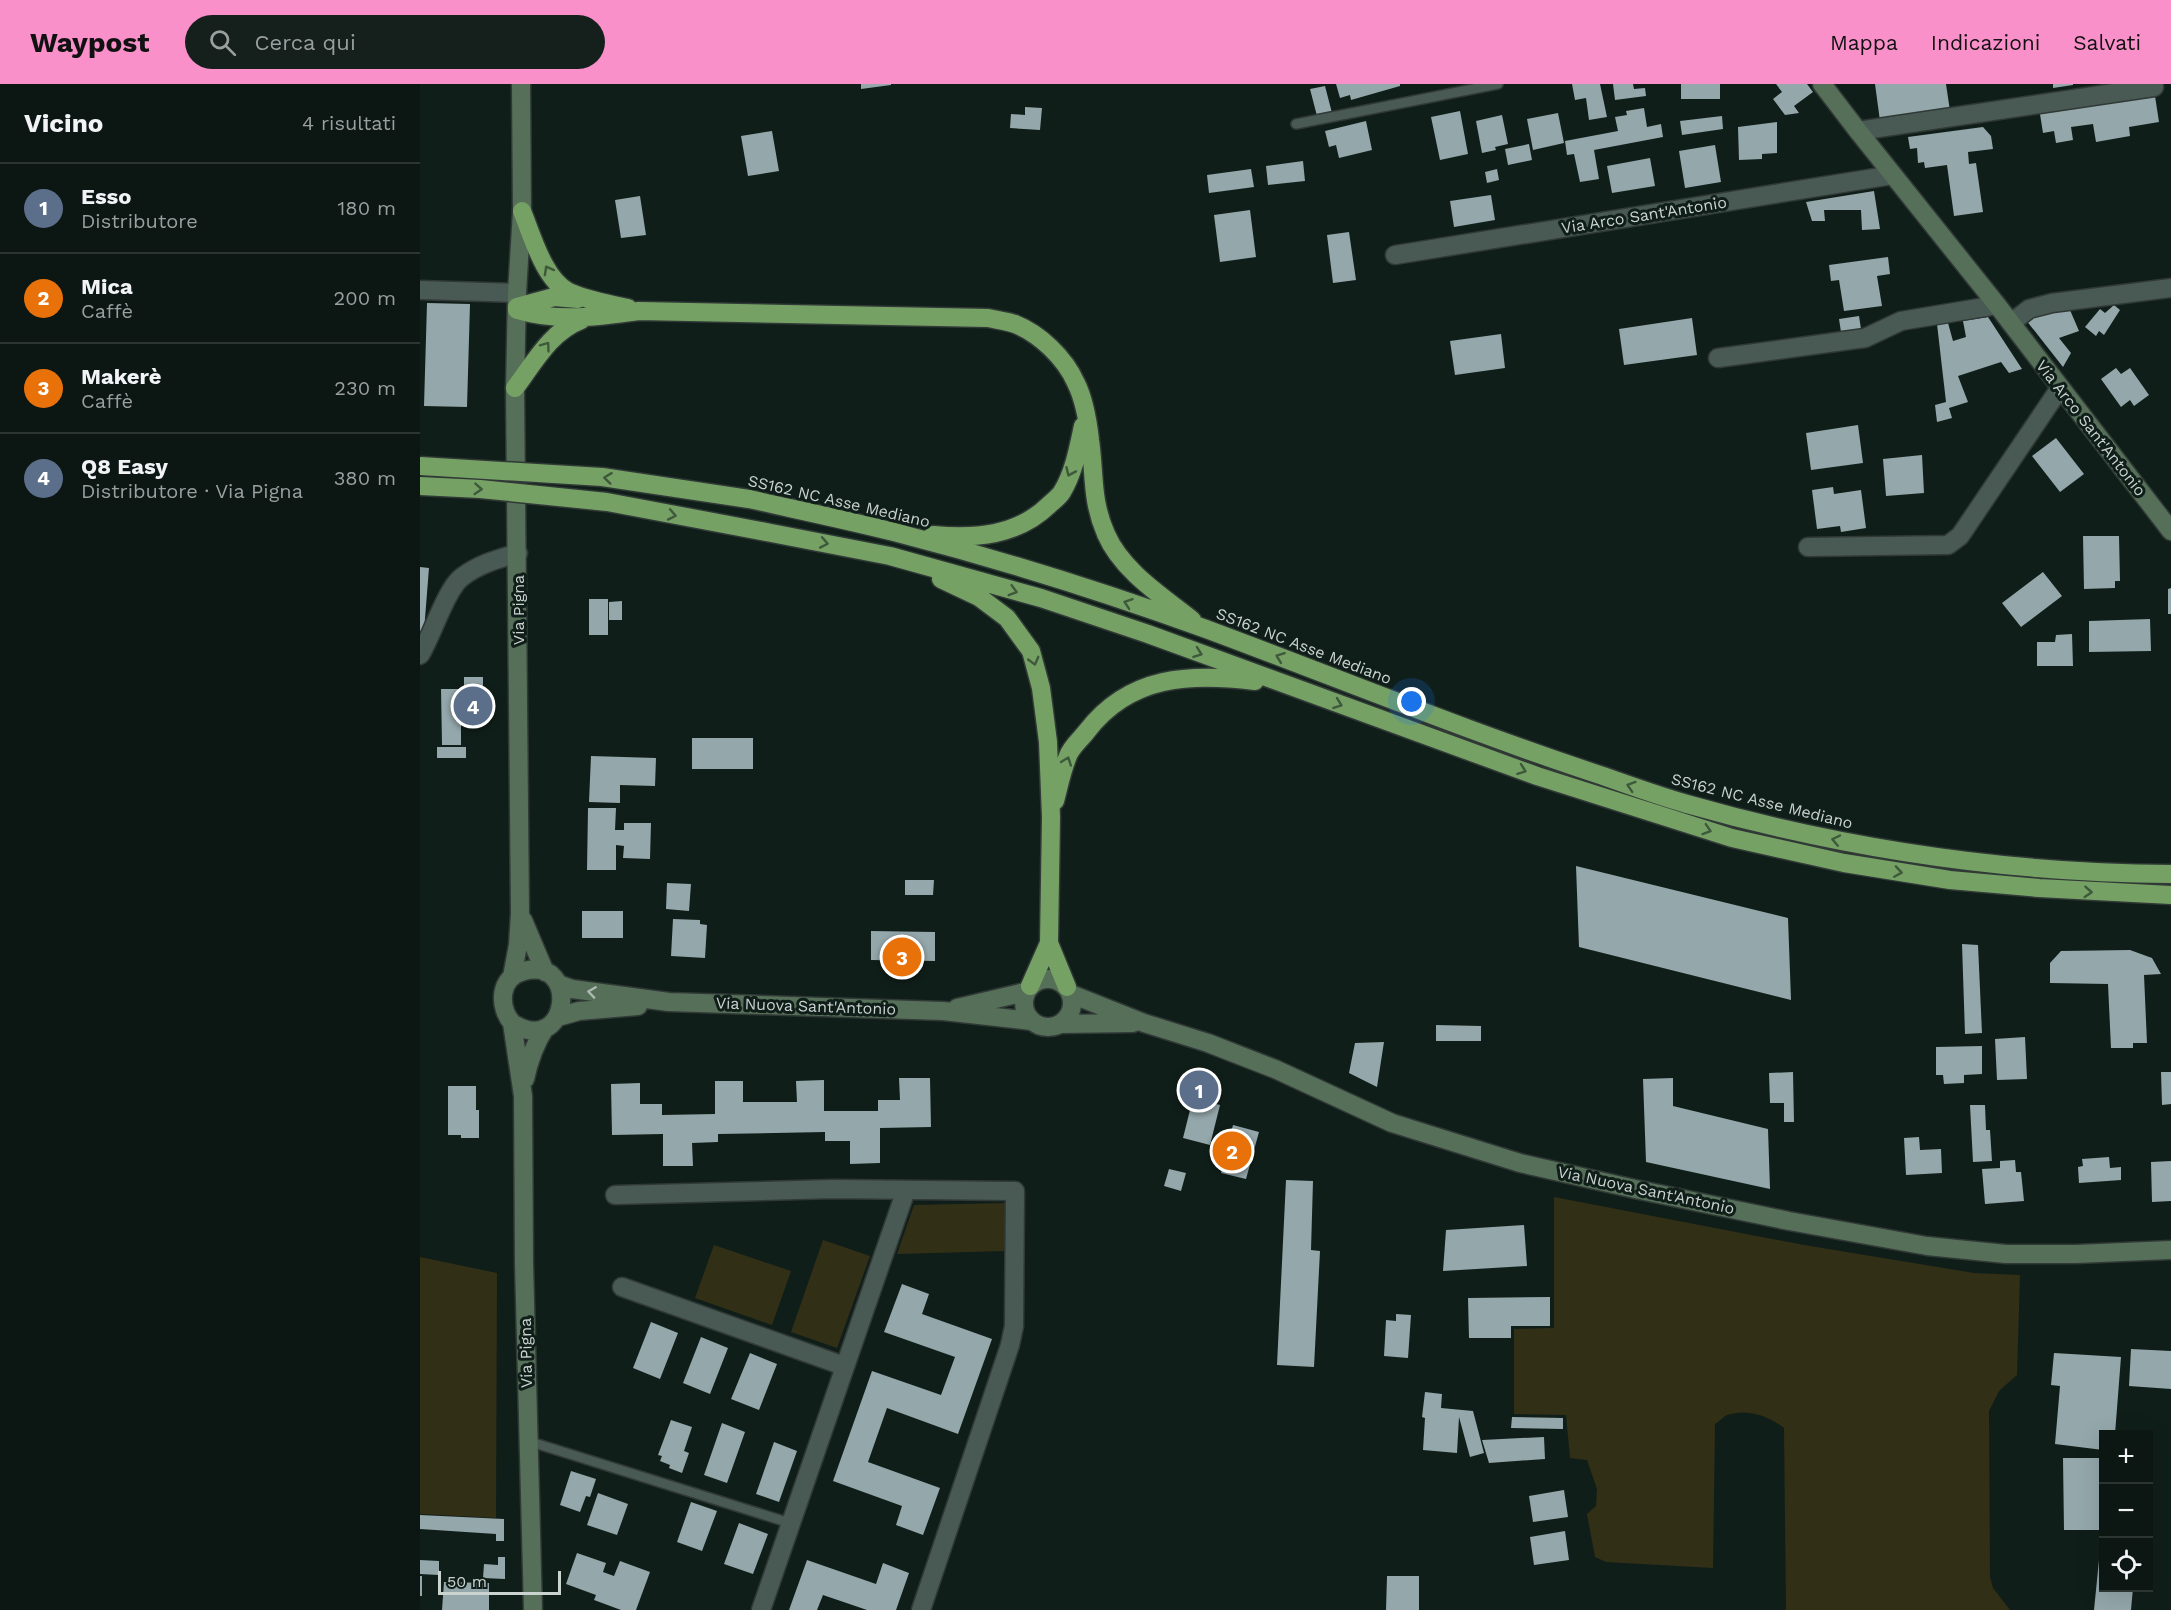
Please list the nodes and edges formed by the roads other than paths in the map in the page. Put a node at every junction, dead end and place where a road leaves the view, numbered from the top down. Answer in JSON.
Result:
{"nodes":[{"id":1,"x":521,"y":84,"type":"edge"},
{"id":2,"x":1497,"y":84,"type":"edge"},
{"id":3,"x":1822,"y":84,"type":"edge"},
{"id":4,"x":2154,"y":87,"type":"dead end"},
{"id":5,"x":1296,"y":124,"type":"dead end"},
{"id":6,"x":1858,"y":132,"type":"junction"},
{"id":7,"x":1893,"y":175,"type":"junction"},
{"id":8,"x":522,"y":211,"type":"junction"},
{"id":9,"x":1395,"y":255,"type":"dead end"},
{"id":10,"x":2171,"y":288,"type":"edge"},
{"id":11,"x":420,"y":290,"type":"edge"},
{"id":12,"x":517,"y":303,"type":"junction"},
{"id":13,"x":1997,"y":305,"type":"junction"},
{"id":14,"x":592,"y":309,"type":"junction"},
{"id":15,"x":2011,"y":323,"type":"junction"},
{"id":16,"x":1718,"y":358,"type":"dead end"},
{"id":17,"x":515,"y":388,"type":"junction"},
{"id":18,"x":2060,"y":388,"type":"junction"},
{"id":19,"x":1085,"y":416,"type":"junction"},
{"id":20,"x":420,"y":466,"type":"edge"},
{"id":21,"x":420,"y":486,"type":"edge"},
{"id":22,"x":2171,"y":531,"type":"edge"},
{"id":23,"x":894,"y":532,"type":"junction"},
{"id":24,"x":1808,"y":547,"type":"dead end"},
{"id":25,"x":518,"y":553,"type":"junction"},
{"id":26,"x":890,"y":556,"type":"junction"},
{"id":27,"x":1203,"y":628,"type":"junction"},
{"id":28,"x":420,"y":655,"type":"edge"},
{"id":29,"x":1283,"y":684,"type":"junction"},
{"id":30,"x":1051,"y":817,"type":"junction"},
{"id":31,"x":2171,"y":874,"type":"edge"},
{"id":32,"x":2171,"y":895,"type":"edge"},
{"id":33,"x":520,"y":913,"type":"junction"},
{"id":34,"x":1049,"y":943,"type":"junction"},
{"id":35,"x":512,"y":977,"type":"junction"},
{"id":36,"x":551,"y":978,"type":"junction"},
{"id":37,"x":1028,"y":989,"type":"junction"},
{"id":38,"x":1069,"y":991,"type":"junction"},
{"id":39,"x":669,"y":1002,"type":"junction"},
{"id":40,"x":943,"y":1011,"type":"junction"},
{"id":41,"x":1031,"y":1021,"type":"junction"},
{"id":42,"x":551,"y":1022,"type":"junction"},
{"id":43,"x":512,"y":1023,"type":"junction"},
{"id":44,"x":1144,"y":1023,"type":"junction"},
{"id":45,"x":1060,"y":1024,"type":"junction"},
{"id":46,"x":523,"y":1096,"type":"junction"},
{"id":47,"x":906,"y":1190,"type":"junction"},
{"id":48,"x":615,"y":1195,"type":"dead end"},
{"id":49,"x":2171,"y":1250,"type":"edge"},
{"id":50,"x":622,"y":1287,"type":"dead end"},
{"id":51,"x":844,"y":1366,"type":"junction"},
{"id":52,"x":528,"y":1441,"type":"junction"},
{"id":53,"x":790,"y":1523,"type":"junction"},
{"id":54,"x":533,"y":1610,"type":"edge"},
{"id":55,"x":761,"y":1610,"type":"edge"},
{"id":56,"x":921,"y":1610,"type":"edge"}],
"edges":[{"from":1,"to":8,"type":"street","name":"Via Pigna"},
{"from":2,"to":5,"type":"lane"},
{"from":3,"to":6,"type":"street","name":"Via Arco Sant'Antonio"},
{"from":4,"to":6,"type":"street"},
{"from":6,"to":7,"type":"street","name":"Via Arco Sant'Antonio"},
{"from":7,"to":9,"type":"street","name":"Via Arco Sant'Antonio"},
{"from":7,"to":13,"type":"street","name":"Via Arco Sant'Antonio"},
{"from":8,"to":12,"type":"street","name":"Via Pigna"},
{"from":14,"to":8,"type":"highway","one_way":true},
{"from":10,"to":15,"type":"street"},
{"from":11,"to":12,"type":"street"},
{"from":12,"to":14,"type":"highway"},
{"from":12,"to":17,"type":"street","name":"Via Pigna"},
{"from":13,"to":15,"type":"street","name":"Via Arco Sant'Antonio"},
{"from":13,"to":16,"type":"street"},
{"from":17,"to":14,"type":"highway","one_way":true},
{"from":14,"to":19,"type":"highway"},
{"from":15,"to":18,"type":"street","name":"Via Arco Sant'Antonio"},
{"from":17,"to":25,"type":"street","name":"Via Pigna"},
{"from":18,"to":22,"type":"street","name":"Via Arco Sant'Antonio"},
{"from":18,"to":24,"type":"street"},
{"from":19,"to":23,"type":"highway","one_way":true},
{"from":19,"to":27,"type":"highway"},
{"from":23,"to":20,"type":"highway","name":"SS162 NC Asse Mediano","one_way":true,"bridge":true},
{"from":21,"to":26,"type":"highway","one_way":true,"bridge":true},
{"from":27,"to":23,"type":"highway","name":"SS162 NC Asse Mediano","one_way":true},
{"from":25,"to":28,"type":"street"},
{"from":25,"to":33,"type":"street","name":"Via Pigna"},
{"from":26,"to":29,"type":"highway","one_way":true},
{"from":26,"to":30,"type":"highway","one_way":true},
{"from":31,"to":27,"type":"highway","name":"SS162 NC Asse Mediano","one_way":true},
{"from":30,"to":29,"type":"highway","one_way":true},
{"from":29,"to":32,"type":"highway","one_way":true},
{"from":30,"to":34,"type":"highway"},
{"from":33,"to":35,"type":"street","name":"Via Pigna"},
{"from":33,"to":36,"type":"street","name":"Via Pigna"},
{"from":34,"to":37,"type":"highway"},
{"from":34,"to":38,"type":"highway"},
{"from":35,"to":36,"type":"street"},
{"from":35,"to":43,"type":"street","name":"Via Pigna"},
{"from":39,"to":36,"type":"street","name":"Via Nuova Sant'Antonio","one_way":true},
{"from":36,"to":42,"type":"street","name":"Via Pigna"},
{"from":37,"to":38,"type":"street","name":"Via Nuova Sant'Antonio"},
{"from":37,"to":40,"type":"street","name":"Via Nuova Sant'Antonio"},
{"from":37,"to":41,"type":"street"},
{"from":38,"to":44,"type":"street","name":"Via Nuova Sant'Antonio"},
{"from":38,"to":45,"type":"street"},
{"from":39,"to":40,"type":"street","name":"Via Nuova Sant'Antonio"},
{"from":39,"to":42,"type":"street","name":"Via Nuova Sant'Antonio"},
{"from":40,"to":41,"type":"street","name":"Via Nuova Sant'Antonio"},
{"from":41,"to":45,"type":"street","name":"Via Nuova Sant'Antonio"},
{"from":42,"to":43,"type":"street"},
{"from":42,"to":46,"type":"street","name":"Via Pigna"},
{"from":43,"to":46,"type":"street","name":"Via Pigna"},
{"from":44,"to":45,"type":"street","name":"Via Nuova Sant'Antonio"},
{"from":44,"to":49,"type":"street","name":"Via Nuova Sant'Antonio"},
{"from":46,"to":52,"type":"street","name":"Via Pigna"},
{"from":47,"to":48,"type":"street"},
{"from":47,"to":51,"type":"street"},
{"from":47,"to":56,"type":"street"},
{"from":50,"to":51,"type":"street"},
{"from":51,"to":53,"type":"street"},
{"from":52,"to":53,"type":"lane"},
{"from":52,"to":54,"type":"street","name":"Via Pigna"},
{"from":53,"to":55,"type":"street"}]}
